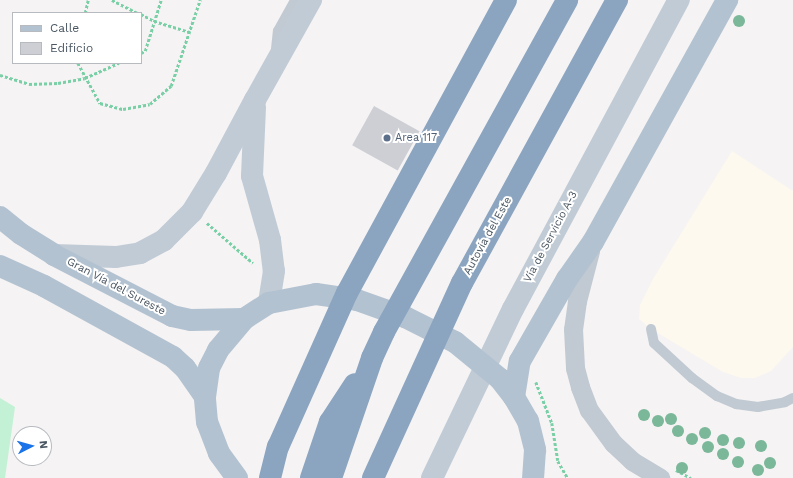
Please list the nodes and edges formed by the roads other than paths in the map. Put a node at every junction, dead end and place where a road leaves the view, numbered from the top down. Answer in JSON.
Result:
{"nodes":[{"id":1,"x":295,"y":0,"type":"edge"},
{"id":2,"x":311,"y":0,"type":"edge"},
{"id":3,"x":506,"y":0,"type":"edge"},
{"id":4,"x":567,"y":0,"type":"edge"},
{"id":5,"x":618,"y":0,"type":"edge"},
{"id":6,"x":679,"y":0,"type":"edge"},
{"id":7,"x":727,"y":0,"type":"edge"},
{"id":8,"x":275,"y":64,"type":"junction"},
{"id":9,"x":255,"y":100,"type":"junction"},
{"id":10,"x":0,"y":216,"type":"edge"},
{"id":11,"x":593,"y":242,"type":"junction"},
{"id":12,"x":54,"y":255,"type":"junction"},
{"id":13,"x":0,"y":266,"type":"edge"},
{"id":14,"x":269,"y":303,"type":"junction"},
{"id":15,"x":244,"y":319,"type":"junction"},
{"id":16,"x":651,"y":329,"type":"dead end"},
{"id":17,"x":372,"y":358,"type":"junction"},
{"id":18,"x":205,"y":397,"type":"junction"},
{"id":19,"x":514,"y":397,"type":"junction"},
{"id":20,"x":793,"y":398,"type":"edge"},
{"id":21,"x":668,"y":474,"type":"edge"},
{"id":22,"x":237,"y":478,"type":"edge"},
{"id":23,"x":270,"y":478,"type":"edge"},
{"id":24,"x":311,"y":478,"type":"edge"},
{"id":25,"x":331,"y":478,"type":"edge"},
{"id":26,"x":373,"y":478,"type":"edge"},
{"id":27,"x":432,"y":478,"type":"edge"},
{"id":28,"x":533,"y":478,"type":"edge"}],
"edges":[{"from":1,"to":8,"type":"lane"},
{"from":2,"to":8,"type":"street"},
{"from":3,"to":23,"type":"highway"},
{"from":4,"to":17,"type":"highway"},
{"from":5,"to":26,"type":"highway","name":"Autovía del Este"},
{"from":6,"to":27,"type":"street","name":"Vía de Servicio A-3"},
{"from":7,"to":11,"type":"main road"},
{"from":8,"to":9,"type":"street"},
{"from":9,"to":12,"type":"street"},
{"from":9,"to":14,"type":"street"},
{"from":10,"to":12,"type":"main road","name":"Gran Vía del Sureste"},
{"from":11,"to":19,"type":"main road"},
{"from":11,"to":21,"type":"street"},
{"from":12,"to":15,"type":"main road","name":"Gran Vía del Sureste"},
{"from":13,"to":18,"type":"main road"},
{"from":14,"to":15,"type":"main road"},
{"from":14,"to":19,"type":"main road"},
{"from":15,"to":18,"type":"main road"},
{"from":16,"to":20,"type":"lane"},
{"from":17,"to":24,"type":"highway"},
{"from":17,"to":25,"type":"highway"},
{"from":18,"to":22,"type":"main road"},
{"from":19,"to":28,"type":"main road"}]}
